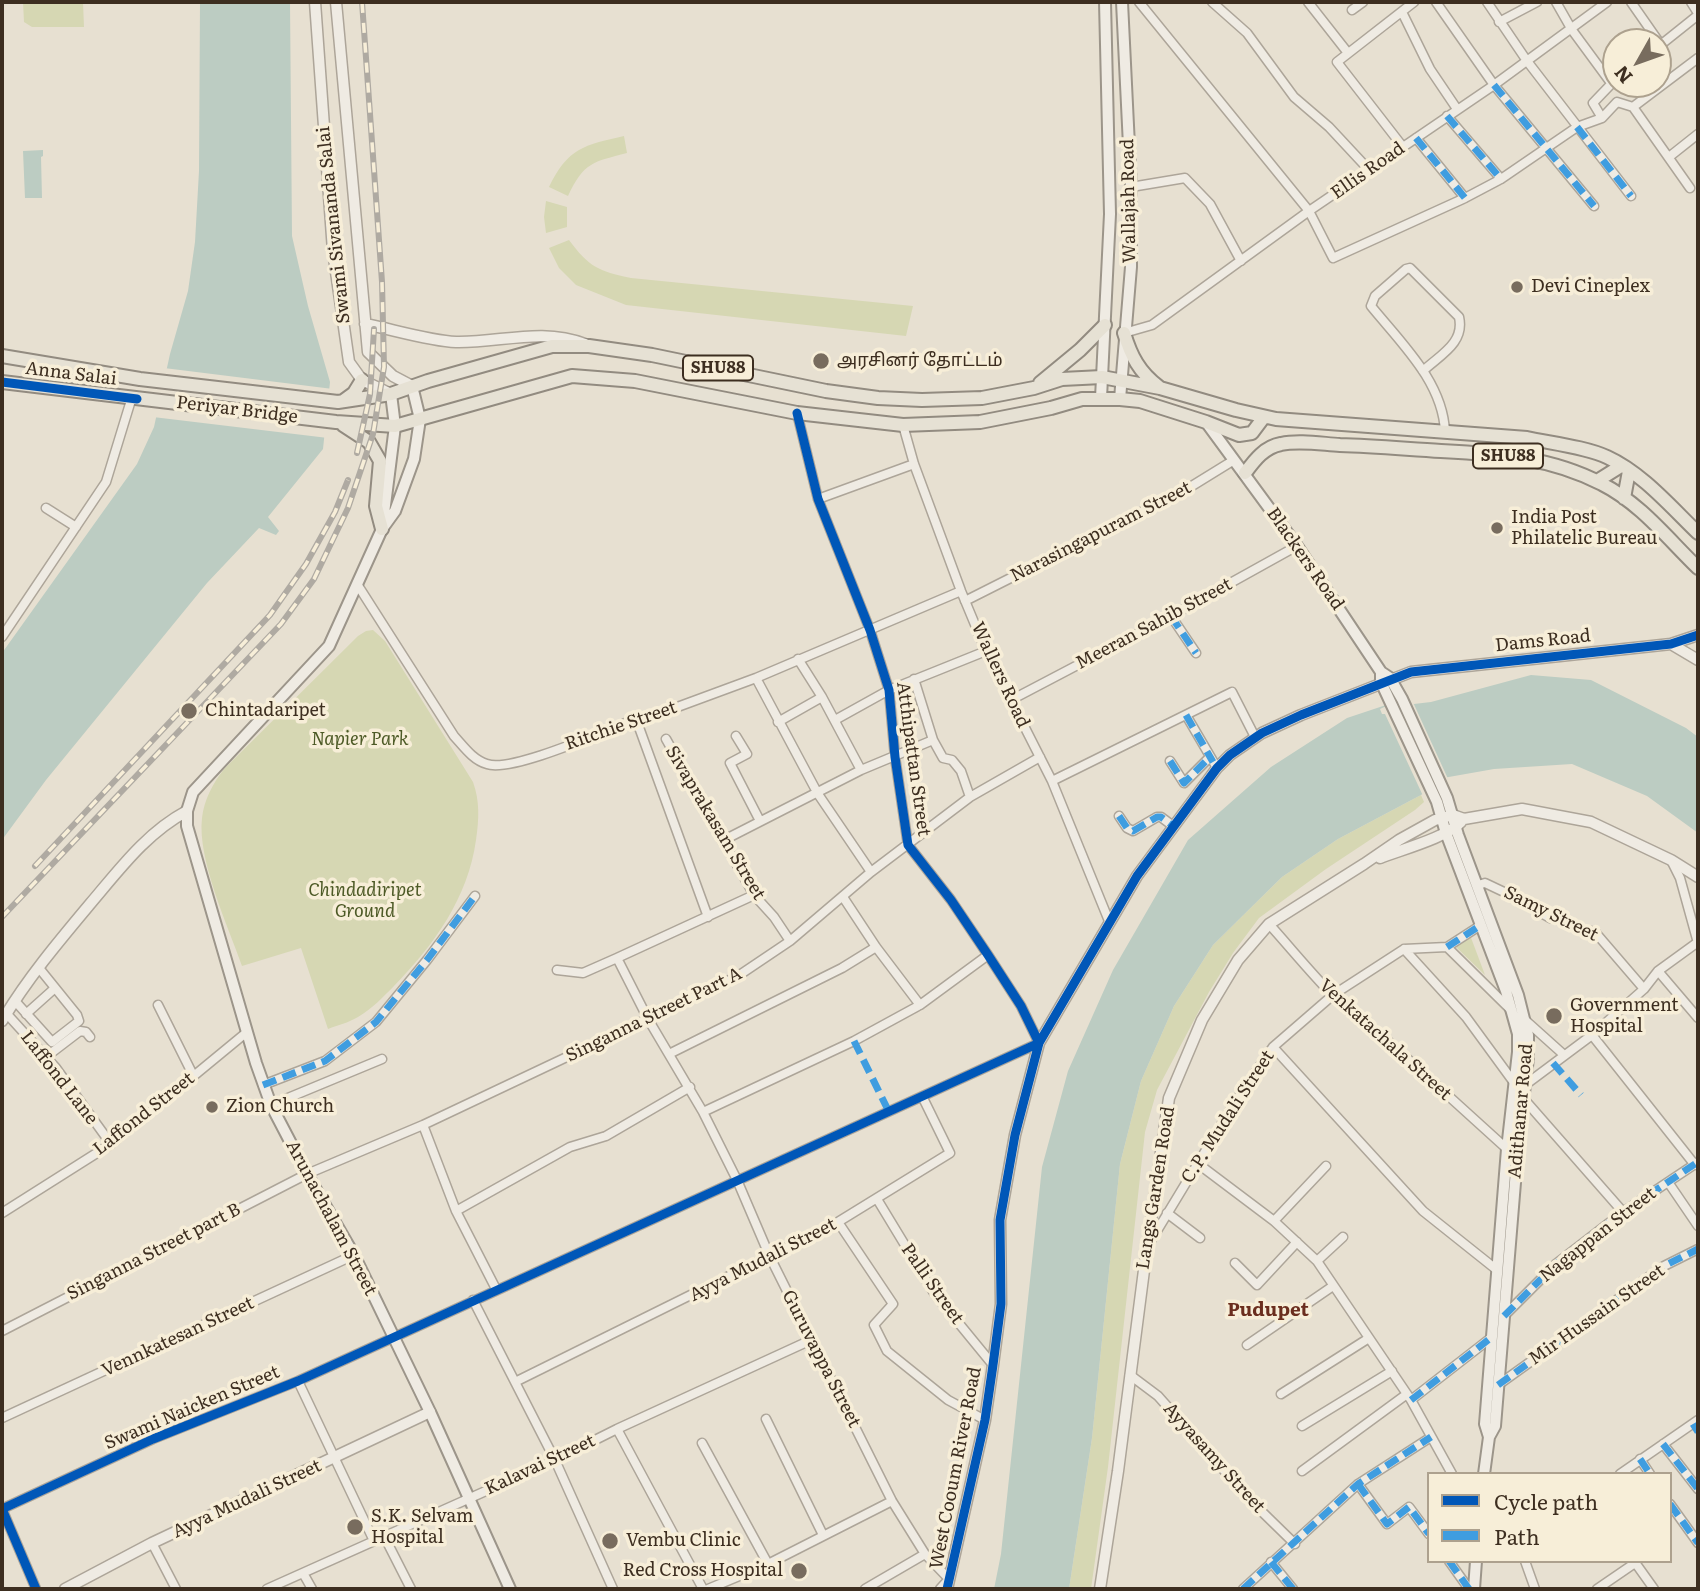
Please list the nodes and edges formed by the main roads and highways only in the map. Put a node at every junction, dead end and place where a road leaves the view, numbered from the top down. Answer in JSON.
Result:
{"nodes":[{"id":1,"x":1105,"y":2,"type":"edge"},
{"id":2,"x":1122,"y":2,"type":"edge"},
{"id":3,"x":1105,"y":326,"type":"junction"},
{"id":4,"x":1124,"y":333,"type":"junction"},
{"id":5,"x":2,"y":356,"type":"edge"},
{"id":6,"x":1102,"y":377,"type":"junction"},
{"id":7,"x":140,"y":379,"type":"joint"},
{"id":8,"x":362,"y":380,"type":"road end"},
{"id":9,"x":1120,"y":381,"type":"junction"},
{"id":10,"x":2,"y":382,"type":"edge"},
{"id":11,"x":412,"y":386,"type":"junction"},
{"id":12,"x":1034,"y":388,"type":"junction"},
{"id":13,"x":1160,"y":388,"type":"junction"},
{"id":14,"x":391,"y":394,"type":"junction"},
{"id":15,"x":135,"y":398,"type":"joint"},
{"id":16,"x":1101,"y":398,"type":"junction"},
{"id":17,"x":1120,"y":399,"type":"junction"},
{"id":18,"x":341,"y":402,"type":"junction"},
{"id":19,"x":1270,"y":418,"type":"junction"},
{"id":20,"x":420,"y":419,"type":"junction"},
{"id":21,"x":336,"y":422,"type":"junction"},
{"id":22,"x":1206,"y":422,"type":"junction"},
{"id":23,"x":395,"y":426,"type":"junction"},
{"id":24,"x":1281,"y":443,"type":"junction"},
{"id":25,"x":1625,"y":468,"type":"junction"},
{"id":26,"x":1245,"y":473,"type":"junction"},
{"id":27,"x":1597,"y":481,"type":"junction"},
{"id":28,"x":1623,"y":498,"type":"junction"},
{"id":29,"x":382,"y":529,"type":"junction"},
{"id":30,"x":1698,"y":533,"type":"edge"},
{"id":31,"x":1698,"y":568,"type":"edge"},
{"id":32,"x":1442,"y":799,"type":"joint"},
{"id":33,"x":1452,"y":822,"type":"junction"},
{"id":34,"x":1520,"y":1084,"type":"junction"},
{"id":35,"x":1489,"y":1437,"type":"junction"},
{"id":36,"x":1484,"y":1472,"type":"edge"},
{"id":37,"x":1476,"y":1563,"type":"edge"},
{"id":38,"x":510,"y":1589,"type":"edge"},
{"id":39,"x":1472,"y":1589,"type":"edge"}],
"edges":[{"from":1,"to":3,"type":"main road","name":"Wallajah Road"},
{"from":2,"to":4,"type":"main road","name":"Wallajah Road"},
{"from":3,"to":6,"type":"main road","name":"Wallajah Road"},
{"from":3,"to":12,"type":"main road"},
{"from":4,"to":9,"type":"main road","name":"Wallajah Road"},
{"from":4,"to":13,"type":"main road"},
{"from":5,"to":7,"type":"main road","name":"Anna Salai","number":"SHU88"},
{"from":6,"to":9,"type":"main road","number":"SHU88"},
{"from":6,"to":12,"type":"main road","number":"SHU88"},
{"from":6,"to":16,"type":"main road","name":"Wallajah Road"},
{"from":7,"to":18,"type":"main road","name":"Periyar Bridge","number":"SHU88"},
{"from":8,"to":18,"type":"main road"},
{"from":9,"to":13,"type":"main road","number":"SHU88"},
{"from":9,"to":17,"type":"main road","name":"Wallajah Road"},
{"from":10,"to":15,"type":"main road","name":"Anna Salai","number":"SHU88"},
{"from":11,"to":12,"type":"main road","number":"SHU88"},
{"from":11,"to":14,"type":"main road","number":"SHU88"},
{"from":11,"to":20,"type":"main road"},
{"from":13,"to":19,"type":"main road","number":"SHU88"},
{"from":14,"to":18,"type":"main road","number":"SHU88"},
{"from":14,"to":23,"type":"main road"},
{"from":15,"to":21,"type":"main road","name":"Periyar Bridge","number":"SHU88"},
{"from":16,"to":17,"type":"main road","number":"SHU88"},
{"from":16,"to":20,"type":"main road","number":"SHU88"},
{"from":17,"to":22,"type":"main road","number":"SHU88"},
{"from":19,"to":22,"type":"main road"},
{"from":19,"to":24,"type":"main road"},
{"from":19,"to":25,"type":"main road","number":"SHU88"},
{"from":20,"to":23,"type":"main road","number":"SHU88"},
{"from":20,"to":29,"type":"main road"},
{"from":21,"to":23,"type":"main road","number":"SHU88"},
{"from":21,"to":29,"type":"main road"},
{"from":22,"to":26,"type":"main road","name":"Blackers Road"},
{"from":23,"to":29,"type":"main road"},
{"from":24,"to":26,"type":"main road"},
{"from":24,"to":27,"type":"main road","number":"SHU88"},
{"from":25,"to":27,"type":"main road"},
{"from":25,"to":28,"type":"main road"},
{"from":25,"to":30,"type":"main road","number":"SHU88"},
{"from":26,"to":32,"type":"main road","name":"Blackers Road"},
{"from":27,"to":28,"type":"main road","number":"SHU88"},
{"from":28,"to":31,"type":"main road","number":"SHU88"},
{"from":29,"to":38,"type":"main road","name":"Arunachalam Street"},
{"from":32,"to":33,"type":"main road","name":"Adithanar Road"},
{"from":33,"to":34,"type":"main road","name":"Adithanar Road"},
{"from":33,"to":34,"type":"main road","name":"Adithanar Road"},
{"from":34,"to":35,"type":"main road","name":"Adithanar Road"},
{"from":34,"to":35,"type":"main road","name":"Adithanar Road"},
{"from":35,"to":36,"type":"main road","name":"Adithanar Road"},
{"from":37,"to":39,"type":"main road"}]}
